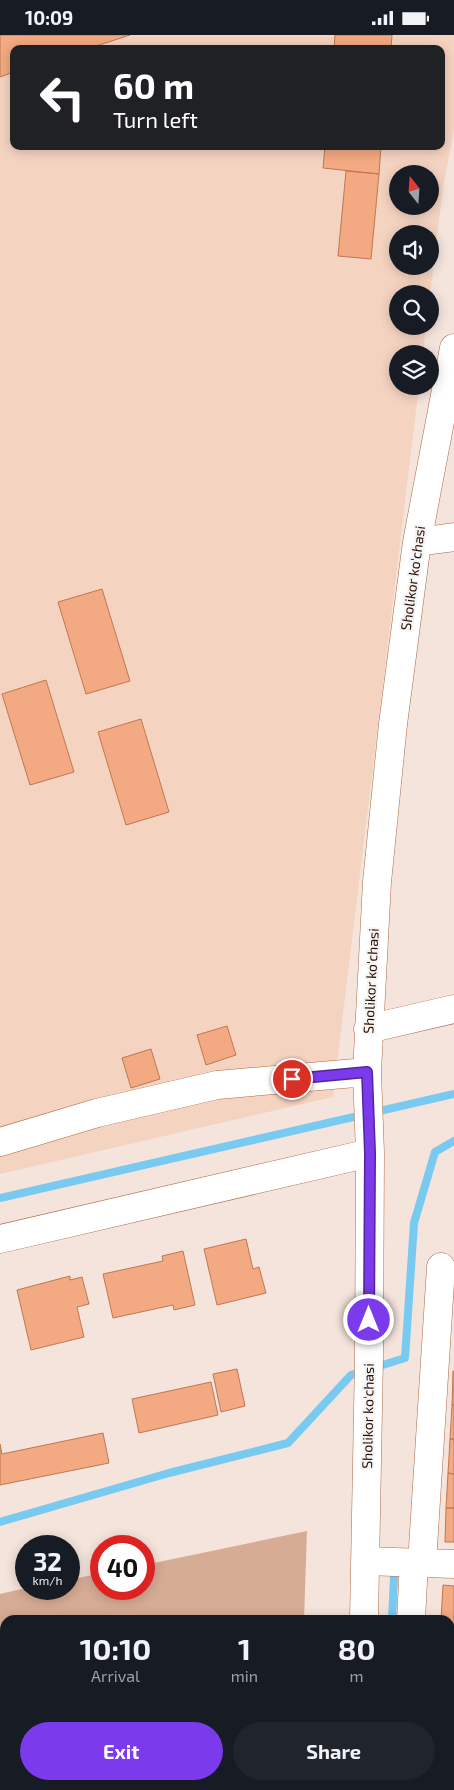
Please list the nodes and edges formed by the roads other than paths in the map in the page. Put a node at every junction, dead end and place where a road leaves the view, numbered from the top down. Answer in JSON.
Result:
{"nodes":[{"id":1,"x":454,"y":348,"type":"edge"},
{"id":2,"x":454,"y":537,"type":"edge"},
{"id":3,"x":417,"y":542,"type":"junction"},
{"id":4,"x":454,"y":1009,"type":"edge"},
{"id":5,"x":368,"y":1029,"type":"junction"},
{"id":6,"x":367,"y":1072,"type":"junction"},
{"id":7,"x":0,"y":1142,"type":"edge"},
{"id":8,"x":370,"y":1153,"type":"junction"},
{"id":9,"x":0,"y":1239,"type":"edge"},
{"id":10,"x":441,"y":1267,"type":"dead end"},
{"id":11,"x":365,"y":1561,"type":"junction"},
{"id":12,"x":418,"y":1562,"type":"junction"},
{"id":13,"x":454,"y":1564,"type":"edge"},
{"id":14,"x":364,"y":1615,"type":"edge"},
{"id":15,"x":412,"y":1615,"type":"edge"}],
"edges":[{"from":1,"to":3,"type":"street","name":"Sholikor ko'chasi"},
{"from":2,"to":3,"type":"street"},
{"from":3,"to":5,"type":"street","name":"Sholikor ko'chasi"},
{"from":4,"to":5,"type":"street"},
{"from":5,"to":6,"type":"street","name":"Sholikor ko'chasi"},
{"from":6,"to":7,"type":"street"},
{"from":6,"to":8,"type":"street","name":"Sholikor ko'chasi"},
{"from":8,"to":9,"type":"street"},
{"from":8,"to":11,"type":"street","name":"Sholikor ko'chasi"},
{"from":10,"to":12,"type":"street"},
{"from":11,"to":12,"type":"street"},
{"from":11,"to":14,"type":"street","name":"Sholikor ko'chasi"},
{"from":12,"to":13,"type":"street"},
{"from":12,"to":15,"type":"street"}]}
